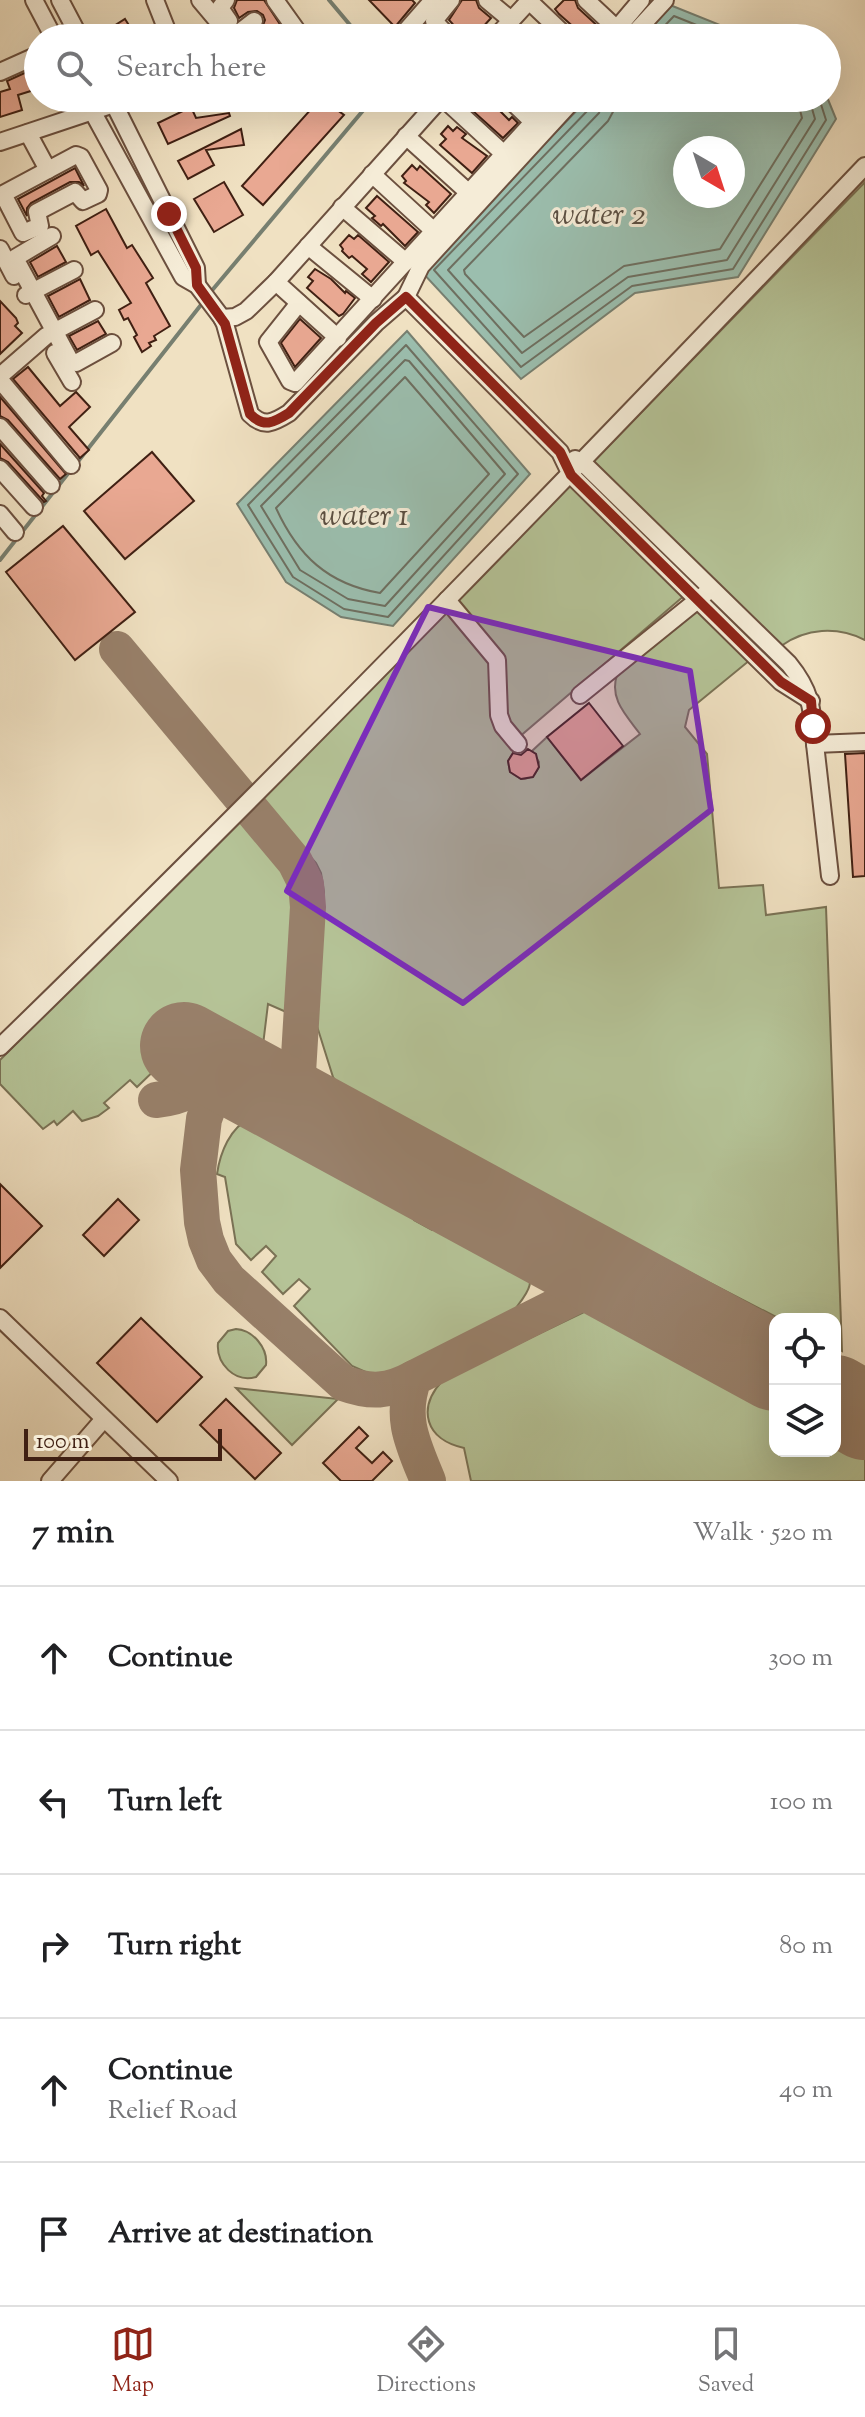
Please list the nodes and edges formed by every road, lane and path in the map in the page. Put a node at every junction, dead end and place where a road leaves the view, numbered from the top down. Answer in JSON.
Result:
{"nodes":[{"id":1,"x":34,"y":0,"type":"edge"},
{"id":2,"x":60,"y":0,"type":"edge"},
{"id":3,"x":155,"y":0,"type":"edge"},
{"id":4,"x":200,"y":0,"type":"edge"},
{"id":5,"x":226,"y":0,"type":"edge"},
{"id":6,"x":275,"y":0,"type":"edge"},
{"id":7,"x":451,"y":0,"type":"edge"},
{"id":8,"x":487,"y":0,"type":"edge"},
{"id":9,"x":586,"y":0,"type":"edge"},
{"id":10,"x":641,"y":0,"type":"edge"},
{"id":11,"x":665,"y":0,"type":"edge"},
{"id":12,"x":431,"y":1,"type":"edge"},
{"id":13,"x":529,"y":1,"type":"edge"},
{"id":14,"x":254,"y":21,"type":"dead end"},
{"id":15,"x":47,"y":24,"type":"edge"},
{"id":16,"x":73,"y":24,"type":"edge"},
{"id":17,"x":164,"y":24,"type":"edge"},
{"id":18,"x":220,"y":24,"type":"edge"},
{"id":19,"x":232,"y":24,"type":"edge"},
{"id":20,"x":251,"y":24,"type":"edge"},
{"id":21,"x":292,"y":24,"type":"edge"},
{"id":22,"x":412,"y":24,"type":"edge"},
{"id":23,"x":437,"y":24,"type":"edge"},
{"id":24,"x":499,"y":24,"type":"edge"},
{"id":25,"x":510,"y":24,"type":"edge"},
{"id":26,"x":553,"y":24,"type":"edge"},
{"id":27,"x":609,"y":24,"type":"edge"},
{"id":28,"x":626,"y":24,"type":"edge"},
{"id":29,"x":633,"y":24,"type":"edge"},
{"id":30,"x":24,"y":64,"type":"edge"},
{"id":31,"x":1,"y":80,"type":"edge"},
{"id":32,"x":73,"y":112,"type":"edge"},
{"id":33,"x":92,"y":112,"type":"edge"},
{"id":34,"x":118,"y":112,"type":"edge"},
{"id":35,"x":425,"y":112,"type":"edge"},
{"id":36,"x":449,"y":112,"type":"edge"},
{"id":37,"x":523,"y":112,"type":"edge"},
{"id":38,"x":542,"y":112,"type":"edge"},
{"id":39,"x":562,"y":112,"type":"edge"},
{"id":40,"x":533,"y":122,"type":"junction"},
{"id":41,"x":28,"y":133,"type":"junction"},
{"id":42,"x":406,"y":136,"type":"junction"},
{"id":43,"x":0,"y":142,"type":"edge"},
{"id":44,"x":504,"y":154,"type":"junction"},
{"id":45,"x":865,"y":166,"type":"edge"},
{"id":46,"x":48,"y":170,"type":"junction"},
{"id":47,"x":372,"y":174,"type":"junction"},
{"id":48,"x":469,"y":193,"type":"junction"},
{"id":49,"x":342,"y":207,"type":"junction"},
{"id":50,"x":169,"y":214,"type":"junction"},
{"id":51,"x":154,"y":223,"type":"junction"},
{"id":52,"x":434,"y":231,"type":"junction"},
{"id":53,"x":52,"y":236,"type":"dead end"},
{"id":54,"x":308,"y":246,"type":"junction"},
{"id":55,"x":1,"y":254,"type":"edge"},
{"id":56,"x":406,"y":262,"type":"junction"},
{"id":57,"x":74,"y":270,"type":"dead end"},
{"id":58,"x":276,"y":282,"type":"junction"},
{"id":59,"x":198,"y":288,"type":"junction"},
{"id":60,"x":29,"y":294,"type":"junction"},
{"id":61,"x":406,"y":297,"type":"junction"},
{"id":62,"x":373,"y":299,"type":"junction"},
{"id":63,"x":299,"y":303,"type":"junction"},
{"id":64,"x":95,"y":310,"type":"dead end"},
{"id":65,"x":220,"y":316,"type":"junction"},
{"id":66,"x":50,"y":334,"type":"junction"},
{"id":67,"x":338,"y":338,"type":"junction"},
{"id":68,"x":112,"y":343,"type":"dead end"},
{"id":69,"x":0,"y":378,"type":"edge"},
{"id":70,"x":72,"y":382,"type":"dead end"},
{"id":71,"x":0,"y":427,"type":"edge"},
{"id":72,"x":71,"y":465,"type":"dead end"},
{"id":73,"x":0,"y":469,"type":"edge"},
{"id":74,"x":577,"y":469,"type":"junction"},
{"id":75,"x":51,"y":485,"type":"dead end"},
{"id":76,"x":34,"y":507,"type":"dead end"},
{"id":77,"x":0,"y":515,"type":"edge"},
{"id":78,"x":15,"y":532,"type":"dead end"},
{"id":79,"x":706,"y":594,"type":"junction"},
{"id":80,"x":447,"y":600,"type":"junction"},
{"id":81,"x":580,"y":695,"type":"dead end"},
{"id":82,"x":811,"y":701,"type":"junction"},
{"id":83,"x":865,"y":742,"type":"edge"},
{"id":84,"x":518,"y":744,"type":"dead end"},
{"id":85,"x":815,"y":744,"type":"junction"},
{"id":86,"x":830,"y":876,"type":"dead end"},
{"id":87,"x":0,"y":1047,"type":"edge"},
{"id":88,"x":0,"y":1318,"type":"edge"},
{"id":89,"x":103,"y":1420,"type":"junction"},
{"id":90,"x":50,"y":1481,"type":"edge"},
{"id":91,"x":169,"y":1481,"type":"edge"}],
"edges":[{"from":1,"to":15,"type":"street"},
{"from":2,"to":16,"type":"street"},
{"from":3,"to":17,"type":"street"},
{"from":4,"to":18,"type":"street"},
{"from":5,"to":19,"type":"street"},
{"from":6,"to":21,"type":"street"},
{"from":7,"to":23,"type":"street"},
{"from":8,"to":24,"type":"street"},
{"from":9,"to":27,"type":"street"},
{"from":10,"to":28,"type":"street"},
{"from":11,"to":29,"type":"street"},
{"from":12,"to":22,"type":"street"},
{"from":13,"to":25,"type":"street"},
{"from":13,"to":26,"type":"street"},
{"from":14,"to":20,"type":"street"},
{"from":30,"to":31,"type":"street"},
{"from":32,"to":41,"type":"street"},
{"from":33,"to":51,"type":"street"},
{"from":34,"to":50,"type":"street"},
{"from":35,"to":42,"type":"street"},
{"from":36,"to":44,"type":"street"},
{"from":37,"to":40,"type":"street"},
{"from":38,"to":40,"type":"street"},
{"from":39,"to":61,"type":"street"},
{"from":40,"to":44,"type":"street"},
{"from":41,"to":43,"type":"street"},
{"from":41,"to":46,"type":"street"},
{"from":42,"to":47,"type":"street"},
{"from":42,"to":48,"type":"street"},
{"from":44,"to":48,"type":"street"},
{"from":45,"to":74,"type":"street"},
{"from":46,"to":46,"type":"street"},
{"from":47,"to":49,"type":"street"},
{"from":47,"to":52,"type":"street"},
{"from":48,"to":52,"type":"street"},
{"from":49,"to":54,"type":"street"},
{"from":49,"to":56,"type":"street"},
{"from":50,"to":51,"type":"street"},
{"from":50,"to":59,"type":"street"},
{"from":51,"to":59,"type":"street"},
{"from":52,"to":56,"type":"street"},
{"from":53,"to":60,"type":"street"},
{"from":54,"to":58,"type":"street"},
{"from":54,"to":62,"type":"street"},
{"from":55,"to":60,"type":"street"},
{"from":56,"to":62,"type":"street"},
{"from":57,"to":60,"type":"street"},
{"from":58,"to":63,"type":"street"},
{"from":58,"to":65,"type":"street"},
{"from":59,"to":65,"type":"street"},
{"from":60,"to":66,"type":"street"},
{"from":61,"to":65,"type":"street"},
{"from":61,"to":74,"type":"street"},
{"from":62,"to":67,"type":"street"},
{"from":63,"to":67,"type":"street"},
{"from":63,"to":67,"type":"street"},
{"from":64,"to":66,"type":"street"},
{"from":66,"to":68,"type":"street"},
{"from":66,"to":69,"type":"street"},
{"from":66,"to":70,"type":"street"},
{"from":69,"to":72,"type":"street"},
{"from":71,"to":75,"type":"street"},
{"from":73,"to":76,"type":"street"},
{"from":74,"to":79,"type":"street"},
{"from":74,"to":80,"type":"street"},
{"from":77,"to":78,"type":"street"},
{"from":79,"to":81,"type":"street"},
{"from":79,"to":82,"type":"street"},
{"from":79,"to":82,"type":"street"},
{"from":80,"to":84,"type":"street"},
{"from":80,"to":87,"type":"street"},
{"from":82,"to":85,"type":"street"},
{"from":83,"to":85,"type":"street"},
{"from":85,"to":86,"type":"street"},
{"from":88,"to":89,"type":"street"},
{"from":89,"to":90,"type":"street"},
{"from":89,"to":91,"type":"street"}]}
